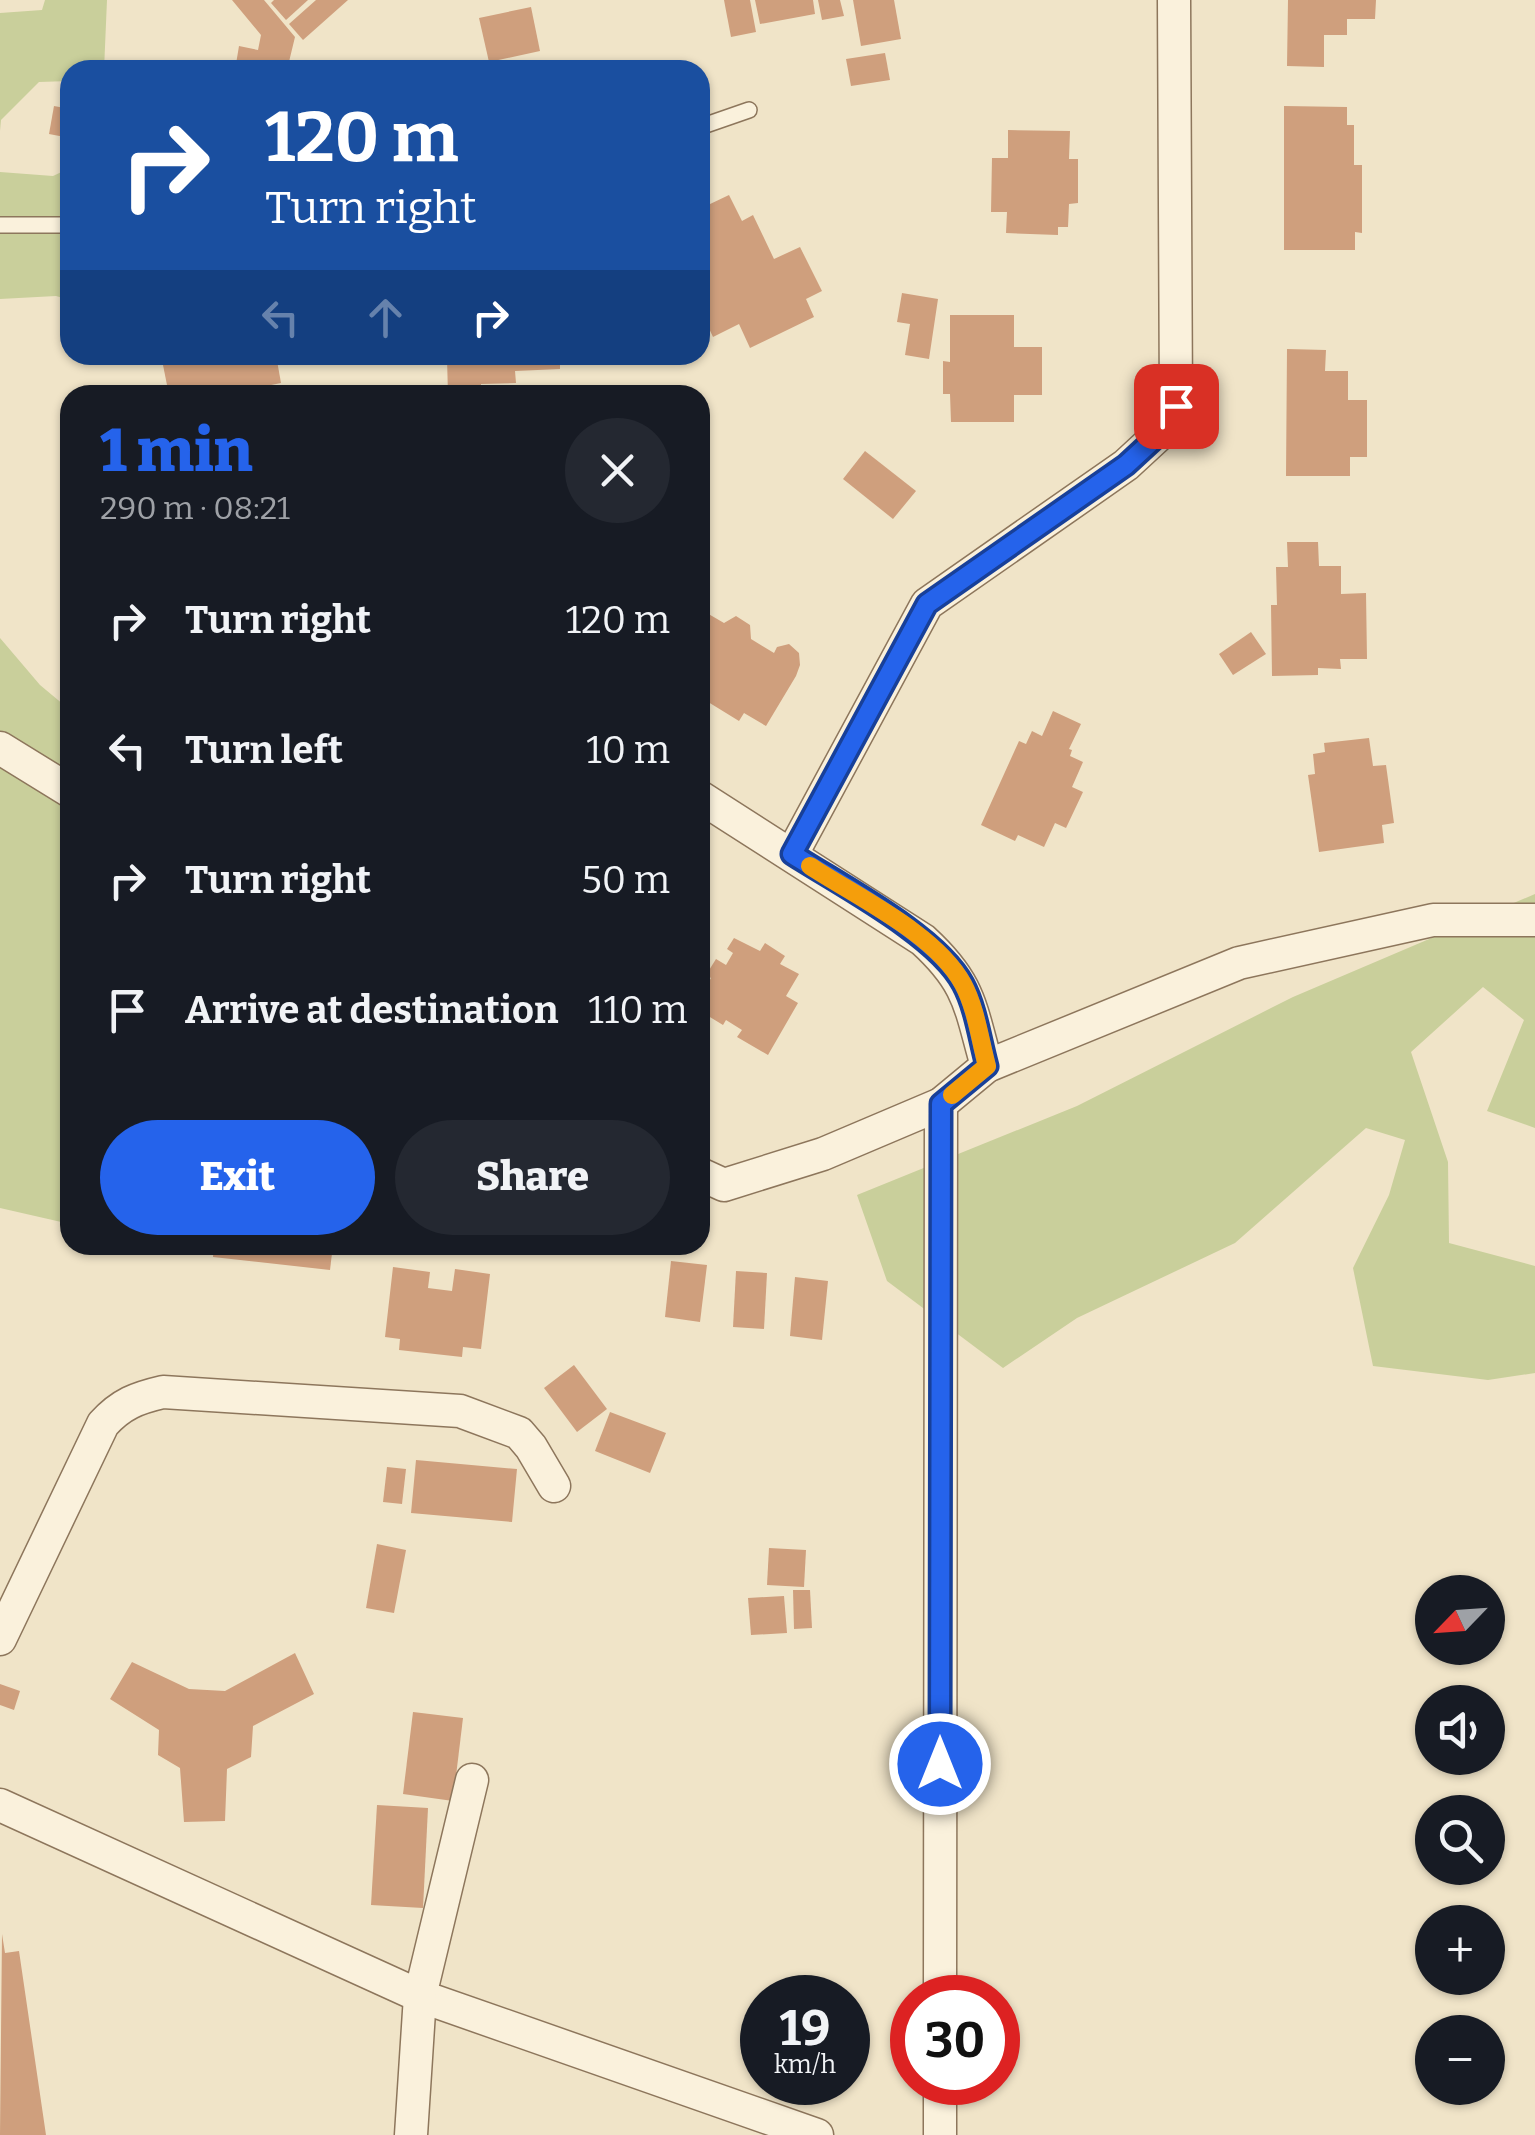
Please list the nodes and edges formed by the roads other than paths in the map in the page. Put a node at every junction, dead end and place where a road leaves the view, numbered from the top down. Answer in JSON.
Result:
{"nodes":[{"id":1,"x":1174,"y":0,"type":"edge"},
{"id":2,"x":749,"y":110,"type":"dead end"},
{"id":3,"x":710,"y":124,"type":"edge"},
{"id":4,"x":0,"y":225,"type":"edge"},
{"id":5,"x":60,"y":225,"type":"edge"},
{"id":6,"x":0,"y":748,"type":"edge"},
{"id":7,"x":60,"y":786,"type":"edge"},
{"id":8,"x":710,"y":804,"type":"edge"},
{"id":9,"x":792,"y":854,"type":"junction"},
{"id":10,"x":1535,"y":920,"type":"edge"},
{"id":11,"x":987,"y":1066,"type":"junction"},
{"id":12,"x":941,"y":1104,"type":"junction"},
{"id":13,"x":710,"y":1179,"type":"edge"},
{"id":14,"x":554,"y":1486,"type":"dead end"},
{"id":15,"x":0,"y":1639,"type":"edge"},
{"id":16,"x":472,"y":1780,"type":"dead end"},
{"id":17,"x":0,"y":1804,"type":"edge"},
{"id":18,"x":940,"y":1975,"type":"edge"},
{"id":19,"x":420,"y":1996,"type":"junction"},
{"id":20,"x":940,"y":2105,"type":"edge"},
{"id":21,"x":411,"y":2135,"type":"edge"},
{"id":22,"x":818,"y":2135,"type":"edge"},
{"id":23,"x":940,"y":2135,"type":"edge"}],
"edges":[{"from":1,"to":9,"type":"street"},
{"from":2,"to":3,"type":"lane"},
{"from":4,"to":5,"type":"lane"},
{"from":6,"to":7,"type":"street"},
{"from":8,"to":9,"type":"street"},
{"from":9,"to":11,"type":"street"},
{"from":10,"to":11,"type":"street"},
{"from":11,"to":12,"type":"street"},
{"from":12,"to":13,"type":"street"},
{"from":12,"to":18,"type":"street"},
{"from":14,"to":15,"type":"street"},
{"from":16,"to":19,"type":"street"},
{"from":17,"to":19,"type":"street"},
{"from":19,"to":21,"type":"street"},
{"from":19,"to":22,"type":"street"},
{"from":20,"to":23,"type":"street"}]}
